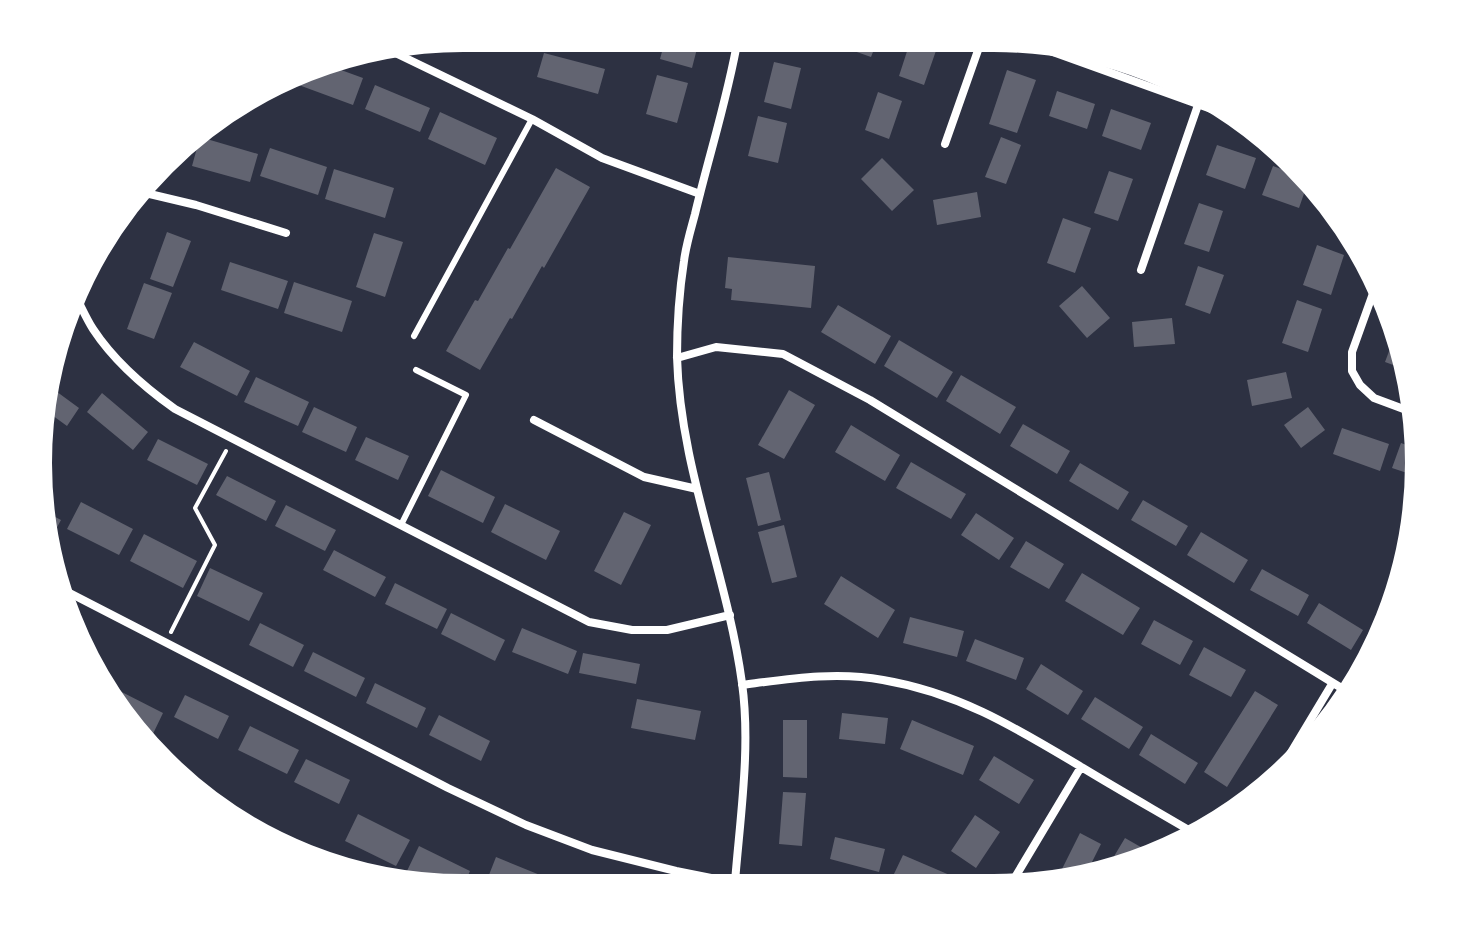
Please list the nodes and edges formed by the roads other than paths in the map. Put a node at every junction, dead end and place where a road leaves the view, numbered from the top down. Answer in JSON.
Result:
{"nodes":[{"id":1,"x":735,"y":50,"type":"edge"},
{"id":2,"x":978,"y":50,"type":"edge"},
{"id":3,"x":403,"y":55,"type":"edge"},
{"id":4,"x":1065,"y":57,"type":"edge"},
{"id":5,"x":1198,"y":105,"type":"junction"},
{"id":6,"x":1204,"y":107,"type":"edge"},
{"id":7,"x":532,"y":119,"type":"junction"},
{"id":8,"x":945,"y":144,"type":"dead end"},
{"id":9,"x":150,"y":194,"type":"edge"},
{"id":10,"x":700,"y":194,"type":"junction"},
{"id":11,"x":286,"y":233,"type":"dead end"},
{"id":12,"x":1141,"y":270,"type":"dead end"},
{"id":13,"x":1372,"y":296,"type":"edge"},
{"id":14,"x":81,"y":306,"type":"edge"},
{"id":15,"x":414,"y":336,"type":"dead end"},
{"id":16,"x":677,"y":358,"type":"junction"},
{"id":17,"x":416,"y":370,"type":"dead end"},
{"id":18,"x":1403,"y":409,"type":"edge"},
{"id":19,"x":534,"y":420,"type":"dead end"},
{"id":20,"x":697,"y":489,"type":"junction"},
{"id":21,"x":401,"y":525,"type":"junction"},
{"id":22,"x":71,"y":594,"type":"edge"},
{"id":23,"x":730,"y":615,"type":"junction"},
{"id":24,"x":1332,"y":684,"type":"junction"},
{"id":25,"x":742,"y":685,"type":"junction"},
{"id":26,"x":1340,"y":688,"type":"edge"},
{"id":27,"x":1295,"y":745,"type":"edge"},
{"id":28,"x":1081,"y":767,"type":"junction"},
{"id":29,"x":1186,"y":828,"type":"edge"},
{"id":30,"x":1016,"y":875,"type":"edge"},
{"id":31,"x":703,"y":876,"type":"edge"},
{"id":32,"x":735,"y":876,"type":"edge"}],
"edges":[{"from":1,"to":10,"type":"street"},
{"from":2,"to":8,"type":"street"},
{"from":3,"to":7,"type":"street"},
{"from":4,"to":5,"type":"street"},
{"from":5,"to":6,"type":"street"},
{"from":5,"to":12,"type":"street"},
{"from":7,"to":10,"type":"street"},
{"from":7,"to":15,"type":"lane"},
{"from":9,"to":11,"type":"street"},
{"from":10,"to":16,"type":"street"},
{"from":13,"to":18,"type":"street"},
{"from":14,"to":21,"type":"street"},
{"from":16,"to":20,"type":"street"},
{"from":16,"to":24,"type":"street"},
{"from":17,"to":21,"type":"lane"},
{"from":19,"to":20,"type":"street"},
{"from":20,"to":23,"type":"street"},
{"from":21,"to":23,"type":"street"},
{"from":22,"to":31,"type":"street"},
{"from":23,"to":25,"type":"street"},
{"from":24,"to":26,"type":"street"},
{"from":24,"to":27,"type":"street"},
{"from":25,"to":28,"type":"street"},
{"from":25,"to":32,"type":"street"},
{"from":28,"to":29,"type":"street"},
{"from":28,"to":30,"type":"street"}]}
